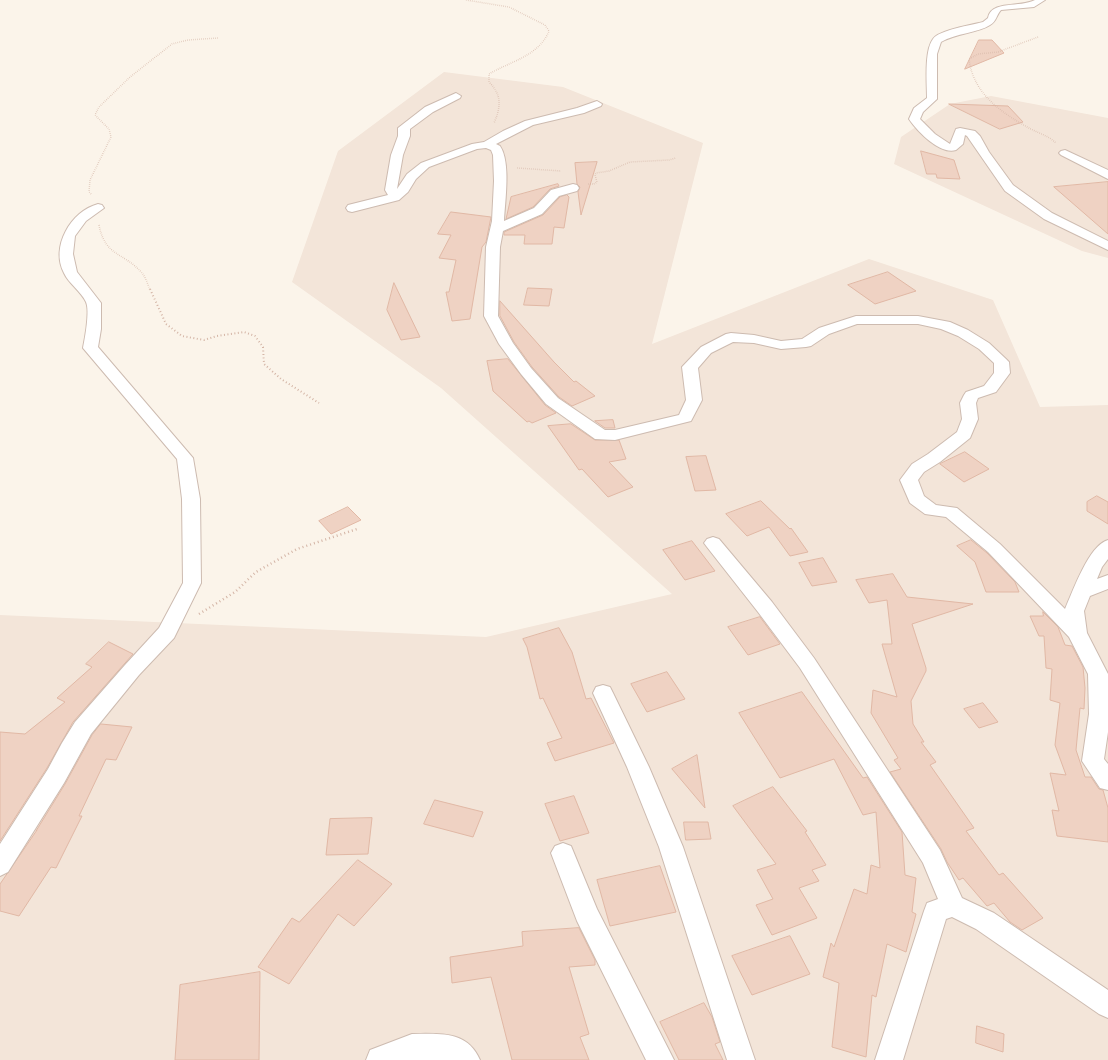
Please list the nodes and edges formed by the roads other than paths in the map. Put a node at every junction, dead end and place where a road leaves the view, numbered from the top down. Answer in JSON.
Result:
{"nodes":[{"id":1,"x":1041,"y":0,"type":"edge"},
{"id":2,"x":456,"y":96,"type":"dead end"},
{"id":3,"x":597,"y":104,"type":"dead end"},
{"id":4,"x":487,"y":145,"type":"junction"},
{"id":5,"x":1065,"y":153,"type":"road end"},
{"id":6,"x":1108,"y":176,"type":"edge"},
{"id":7,"x":573,"y":188,"type":"road end"},
{"id":8,"x":395,"y":197,"type":"junction"},
{"id":9,"x":98,"y":208,"type":"road end"},
{"id":10,"x":352,"y":208,"type":"dead end"},
{"id":11,"x":496,"y":229,"type":"junction"},
{"id":12,"x":1108,"y":246,"type":"edge"},
{"id":13,"x":712,"y":543,"type":"dead end"},
{"id":14,"x":1108,"y":546,"type":"edge"},
{"id":15,"x":1108,"y":582,"type":"edge"},
{"id":16,"x":1083,"y":591,"type":"junction"},
{"id":17,"x":1077,"y":633,"type":"junction"},
{"id":18,"x":603,"y":693,"type":"dead end"},
{"id":19,"x":1108,"y":781,"type":"edge"},
{"id":20,"x":563,"y":853,"type":"dead end"},
{"id":21,"x":0,"y":865,"type":"edge"},
{"id":22,"x":953,"y":906,"type":"junction"},
{"id":23,"x":1108,"y":1005,"type":"edge"},
{"id":24,"x":380,"y":1060,"type":"edge"},
{"id":25,"x":466,"y":1060,"type":"edge"},
{"id":26,"x":660,"y":1060,"type":"edge"},
{"id":27,"x":741,"y":1060,"type":"edge"},
{"id":28,"x":889,"y":1060,"type":"edge"}],
"edges":[{"from":1,"to":12,"type":"street"},
{"from":2,"to":8,"type":"street"},
{"from":3,"to":4,"type":"street"},
{"from":4,"to":8,"type":"street"},
{"from":4,"to":11,"type":"street"},
{"from":5,"to":6,"type":"street"},
{"from":7,"to":11,"type":"street"},
{"from":8,"to":10,"type":"street"},
{"from":9,"to":21,"type":"street"},
{"from":11,"to":17,"type":"street"},
{"from":13,"to":22,"type":"street"},
{"from":14,"to":16,"type":"street"},
{"from":15,"to":16,"type":"street"},
{"from":16,"to":17,"type":"street"},
{"from":17,"to":19,"type":"street"},
{"from":18,"to":27,"type":"street"},
{"from":20,"to":26,"type":"street"},
{"from":22,"to":23,"type":"street"},
{"from":22,"to":28,"type":"street"},
{"from":24,"to":25,"type":"street"}]}
